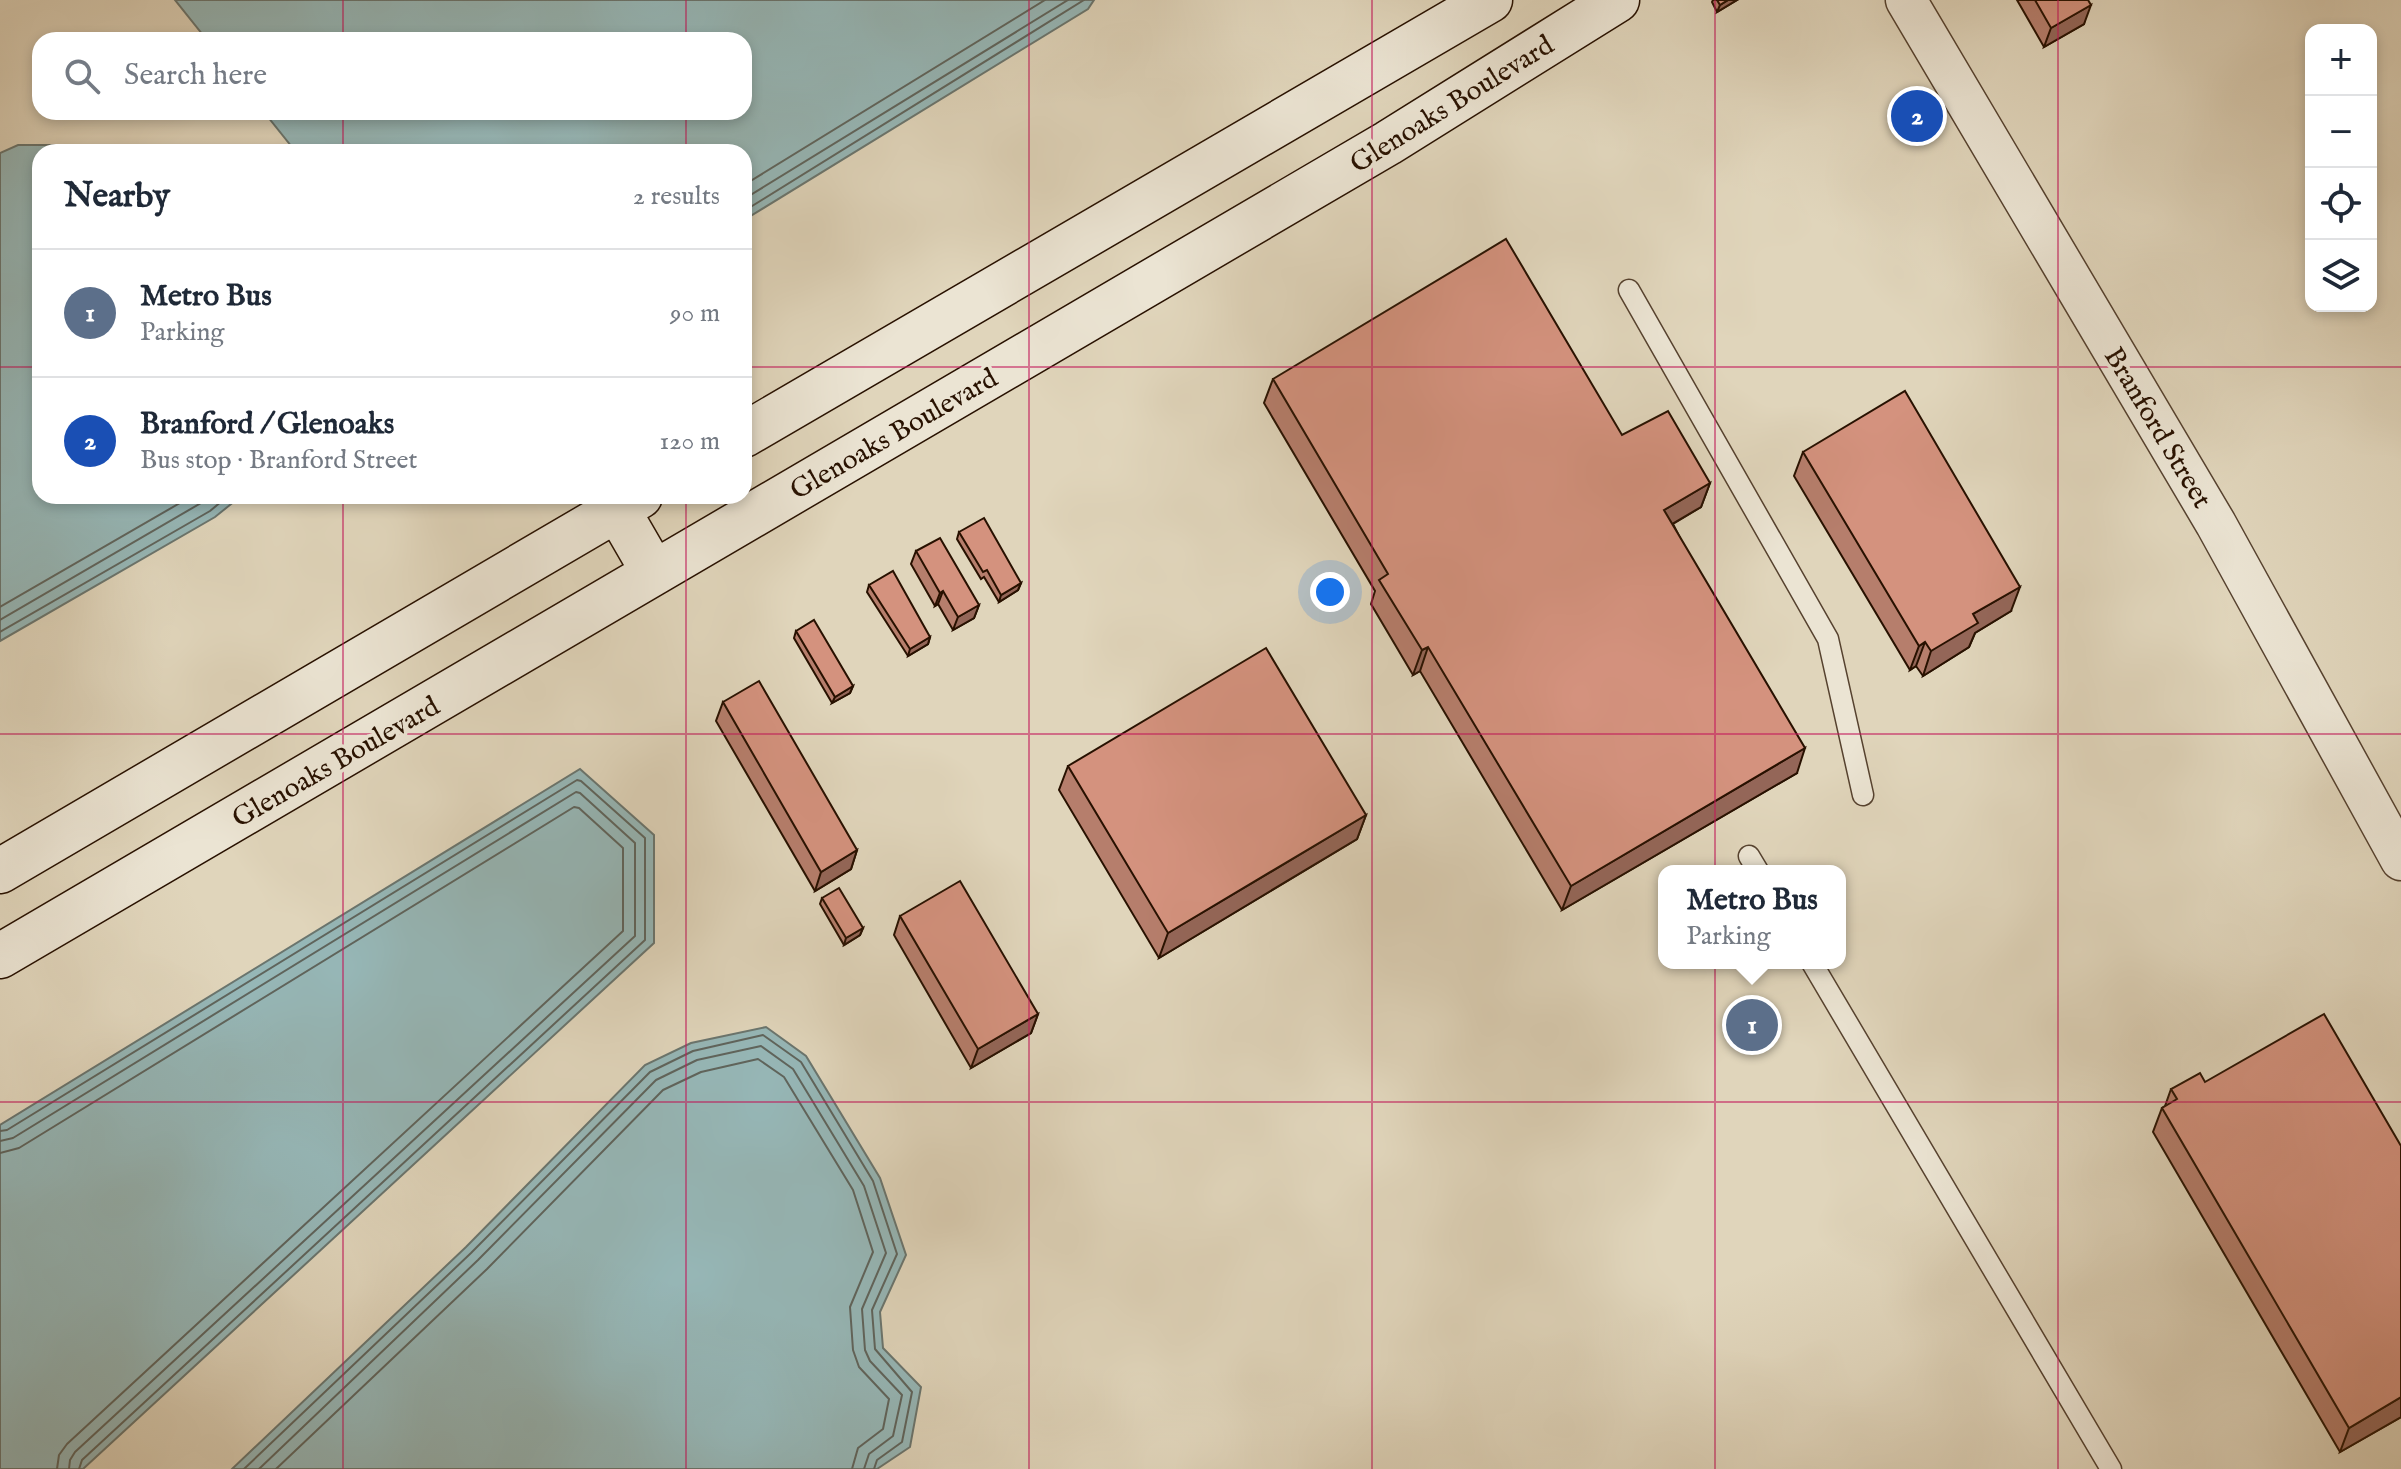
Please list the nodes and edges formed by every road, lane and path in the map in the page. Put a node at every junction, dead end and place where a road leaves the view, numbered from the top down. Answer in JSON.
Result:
{"nodes":[{"id":1,"x":1490,"y":0,"type":"edge"},
{"id":2,"x":1617,"y":0,"type":"edge"},
{"id":3,"x":1906,"y":0,"type":"edge"},
{"id":4,"x":1629,"y":290,"type":"dead end"},
{"id":5,"x":752,"y":430,"type":"edge"},
{"id":6,"x":625,"y":504,"type":"edge"},
{"id":7,"x":629,"y":504,"type":"edge"},
{"id":8,"x":654,"y":573,"type":"junction"},
{"id":9,"x":1863,"y":795,"type":"dead end"},
{"id":10,"x":2401,"y":860,"type":"edge"},
{"id":11,"x":0,"y":871,"type":"edge"},
{"id":12,"x":0,"y":956,"type":"edge"},
{"id":13,"x":1816,"y":969,"type":"edge"},
{"id":14,"x":2111,"y":1469,"type":"edge"}],
"edges":[{"from":1,"to":5,"type":"main road"},
{"from":2,"to":8,"type":"main road","name":"Glenoaks Boulevard"},
{"from":3,"to":10,"type":"street","name":"Branford Street"},
{"from":4,"to":9,"type":"lane"},
{"from":6,"to":11,"type":"main road"},
{"from":7,"to":8,"type":"main road"},
{"from":8,"to":12,"type":"main road","name":"Glenoaks Boulevard"},
{"from":13,"to":14,"type":"lane"}]}
